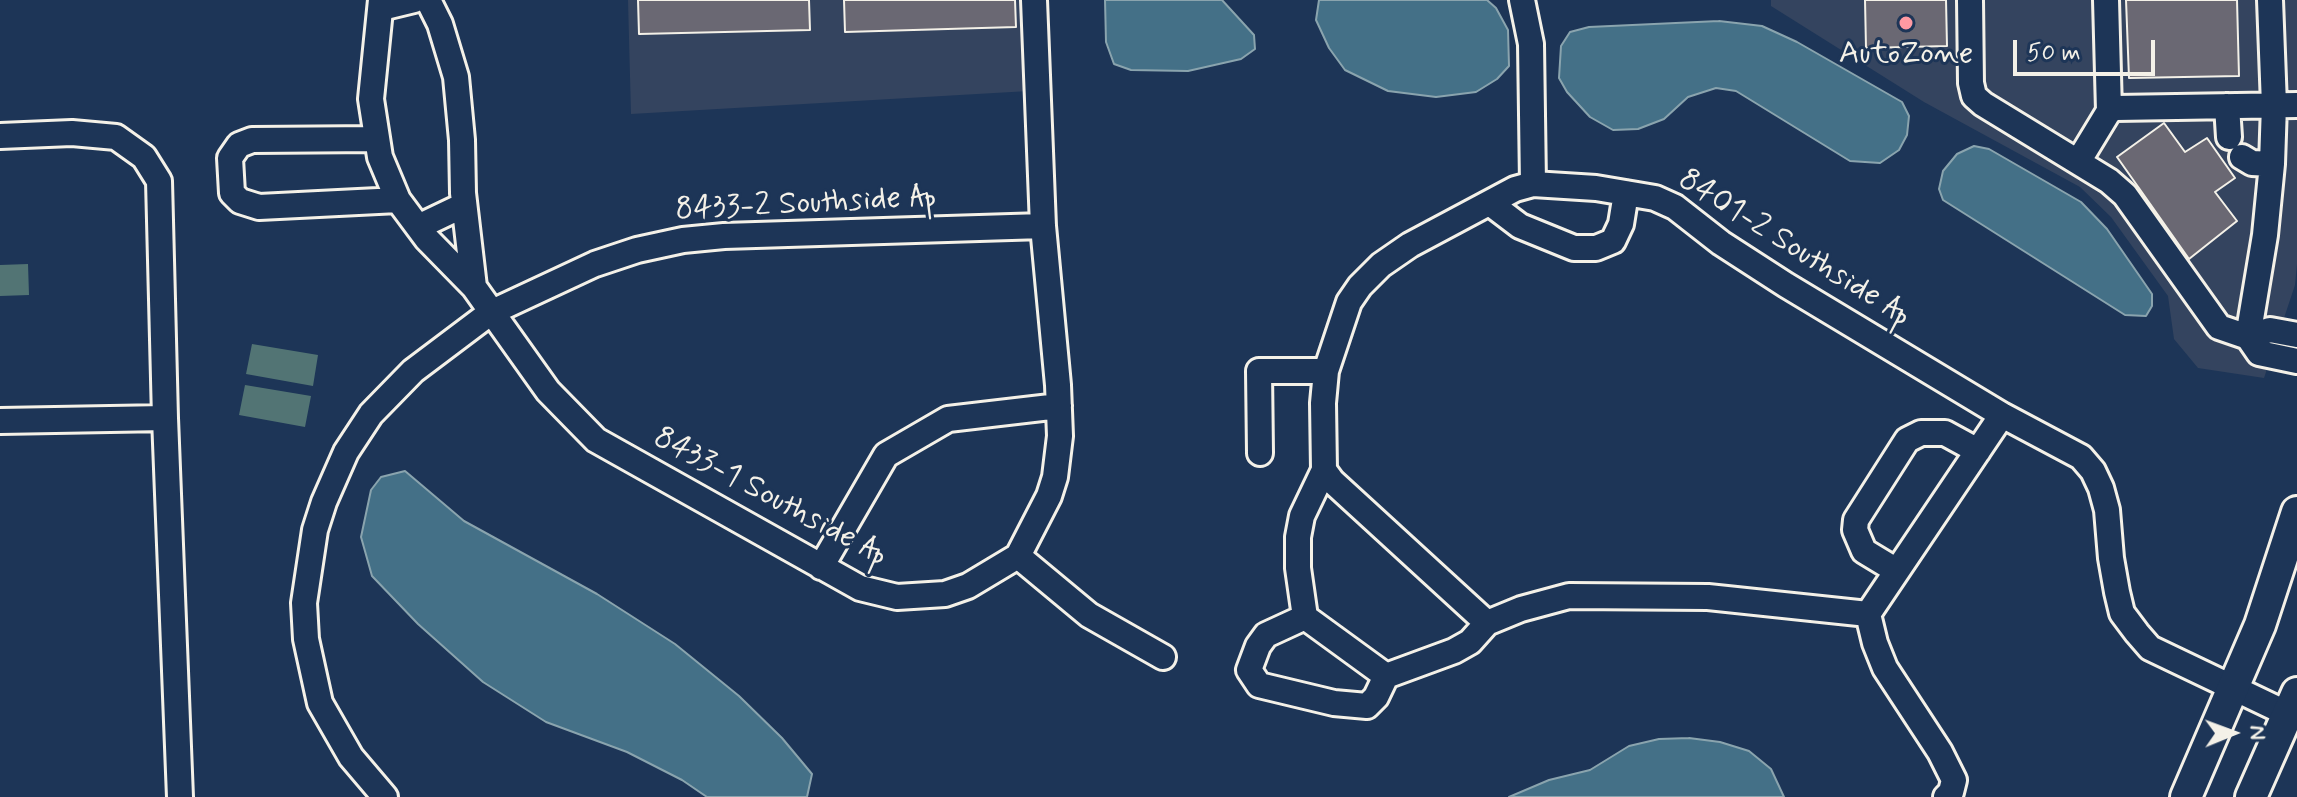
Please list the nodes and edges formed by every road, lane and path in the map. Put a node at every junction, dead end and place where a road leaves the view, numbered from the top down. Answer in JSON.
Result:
{"nodes":[{"id":1,"x":414,"y":0,"type":"edge"},
{"id":2,"x":428,"y":0,"type":"edge"},
{"id":3,"x":1034,"y":0,"type":"edge"},
{"id":4,"x":1522,"y":0,"type":"edge"},
{"id":5,"x":1970,"y":0,"type":"edge"},
{"id":6,"x":2106,"y":0,"type":"edge"},
{"id":7,"x":2270,"y":0,"type":"edge"},
{"id":8,"x":381,"y":4,"type":"edge"},
{"id":9,"x":2291,"y":105,"type":"edge"},
{"id":10,"x":2227,"y":106,"type":"junction"},
{"id":11,"x":2109,"y":111,"type":"junction"},
{"id":12,"x":0,"y":136,"type":"edge"},
{"id":13,"x":377,"y":139,"type":"junction"},
{"id":14,"x":2078,"y":162,"type":"junction"},
{"id":15,"x":2272,"y":164,"type":"junction"},
{"id":16,"x":1533,"y":184,"type":"junction"},
{"id":17,"x":1626,"y":193,"type":"junction"},
{"id":18,"x":398,"y":200,"type":"junction"},
{"id":19,"x":1491,"y":204,"type":"junction"},
{"id":20,"x":464,"y":205,"type":"junction"},
{"id":21,"x":1043,"y":226,"type":"junction"},
{"id":22,"x":418,"y":227,"type":"junction"},
{"id":23,"x":474,"y":287,"type":"junction"},
{"id":24,"x":490,"y":313,"type":"junction"},
{"id":25,"x":2297,"y":335,"type":"edge"},
{"id":26,"x":2248,"y":337,"type":"junction"},
{"id":27,"x":2297,"y":361,"type":"edge"},
{"id":28,"x":1326,"y":371,"type":"junction"},
{"id":29,"x":1059,"y":406,"type":"junction"},
{"id":30,"x":2002,"y":415,"type":"junction"},
{"id":31,"x":165,"y":418,"type":"junction"},
{"id":32,"x":0,"y":421,"type":"edge"},
{"id":33,"x":1978,"y":451,"type":"junction"},
{"id":34,"x":1260,"y":453,"type":"dead end"},
{"id":35,"x":1324,"y":470,"type":"junction"},
{"id":36,"x":2297,"y":512,"type":"edge"},
{"id":37,"x":1018,"y":556,"type":"junction"},
{"id":38,"x":821,"y":567,"type":"junction"},
{"id":39,"x":1897,"y":571,"type":"junction"},
{"id":40,"x":1868,"y":614,"type":"junction"},
{"id":41,"x":1305,"y":617,"type":"junction"},
{"id":42,"x":1487,"y":623,"type":"junction"},
{"id":43,"x":1163,"y":657,"type":"dead end"},
{"id":44,"x":1386,"y":676,"type":"junction"},
{"id":45,"x":2233,"y":688,"type":"junction"},
{"id":46,"x":2293,"y":703,"type":"edge"},
{"id":47,"x":180,"y":797,"type":"edge"},
{"id":48,"x":385,"y":797,"type":"edge"},
{"id":49,"x":1946,"y":797,"type":"edge"},
{"id":50,"x":2186,"y":797,"type":"edge"},
{"id":51,"x":2251,"y":797,"type":"edge"}],
"edges":[{"from":1,"to":8,"type":"street"},
{"from":2,"to":20,"type":"street","name":"8433-1 Southside Ap"},
{"from":3,"to":21,"type":"street"},
{"from":4,"to":16,"type":"street"},
{"from":5,"to":14,"type":"street"},
{"from":6,"to":11,"type":"street"},
{"from":7,"to":9,"type":"street"},
{"from":8,"to":13,"type":"street","name":"8433-1 Southside Ap"},
{"from":9,"to":10,"type":"street"},
{"from":9,"to":15,"type":"street"},
{"from":10,"to":11,"type":"street"},
{"from":10,"to":15,"type":"street"},
{"from":11,"to":14,"type":"street"},
{"from":12,"to":31,"type":"street"},
{"from":13,"to":18,"type":"street","name":"8433-1 Southside Ap"},
{"from":13,"to":18,"type":"street"},
{"from":14,"to":26,"type":"street"},
{"from":15,"to":26,"type":"street"},
{"from":16,"to":17,"type":"street","name":"8401-2 Southside Ap"},
{"from":16,"to":19,"type":"street","name":"8401-2 Southside Ap"},
{"from":17,"to":19,"type":"street"},
{"from":17,"to":30,"type":"street","name":"8401-2 Southside Ap"},
{"from":18,"to":22,"type":"street","name":"8433-1 Southside Ap"},
{"from":19,"to":28,"type":"street","name":"8401-2 Southside Ap"},
{"from":20,"to":22,"type":"street"},
{"from":20,"to":23,"type":"street","name":"8433-1 Southside Ap"},
{"from":21,"to":24,"type":"street","name":"8433-2 Southside Ap"},
{"from":21,"to":29,"type":"street"},
{"from":22,"to":23,"type":"street","name":"8433-1 Southside Ap"},
{"from":23,"to":24,"type":"street","name":"8433-1 Southside Ap"},
{"from":24,"to":38,"type":"street","name":"8433-1 Southside Ap"},
{"from":24,"to":48,"type":"street","name":"8433-2 Southside Ap"},
{"from":25,"to":26,"type":"street"},
{"from":26,"to":27,"type":"street"},
{"from":28,"to":34,"type":"street"},
{"from":28,"to":35,"type":"street","name":"8401-2 Southside Ap"},
{"from":29,"to":37,"type":"street"},
{"from":29,"to":38,"type":"street"},
{"from":30,"to":33,"type":"street"},
{"from":30,"to":45,"type":"street","name":"8401-2 Southside Ap"},
{"from":31,"to":32,"type":"street"},
{"from":31,"to":47,"type":"street"},
{"from":33,"to":39,"type":"street"},
{"from":33,"to":39,"type":"street"},
{"from":35,"to":41,"type":"street","name":"8401-2 Southside Ap"},
{"from":35,"to":42,"type":"street"},
{"from":36,"to":45,"type":"main road"},
{"from":37,"to":38,"type":"street","name":"8433-1 Southside Ap"},
{"from":37,"to":43,"type":"street"},
{"from":39,"to":40,"type":"street"},
{"from":40,"to":42,"type":"street"},
{"from":40,"to":49,"type":"street"},
{"from":41,"to":44,"type":"street"},
{"from":41,"to":44,"type":"street"},
{"from":42,"to":44,"type":"street"},
{"from":45,"to":46,"type":"street","name":"8401-2 Southside Ap"},
{"from":45,"to":50,"type":"main road"},
{"from":46,"to":51,"type":"main road"}]}
